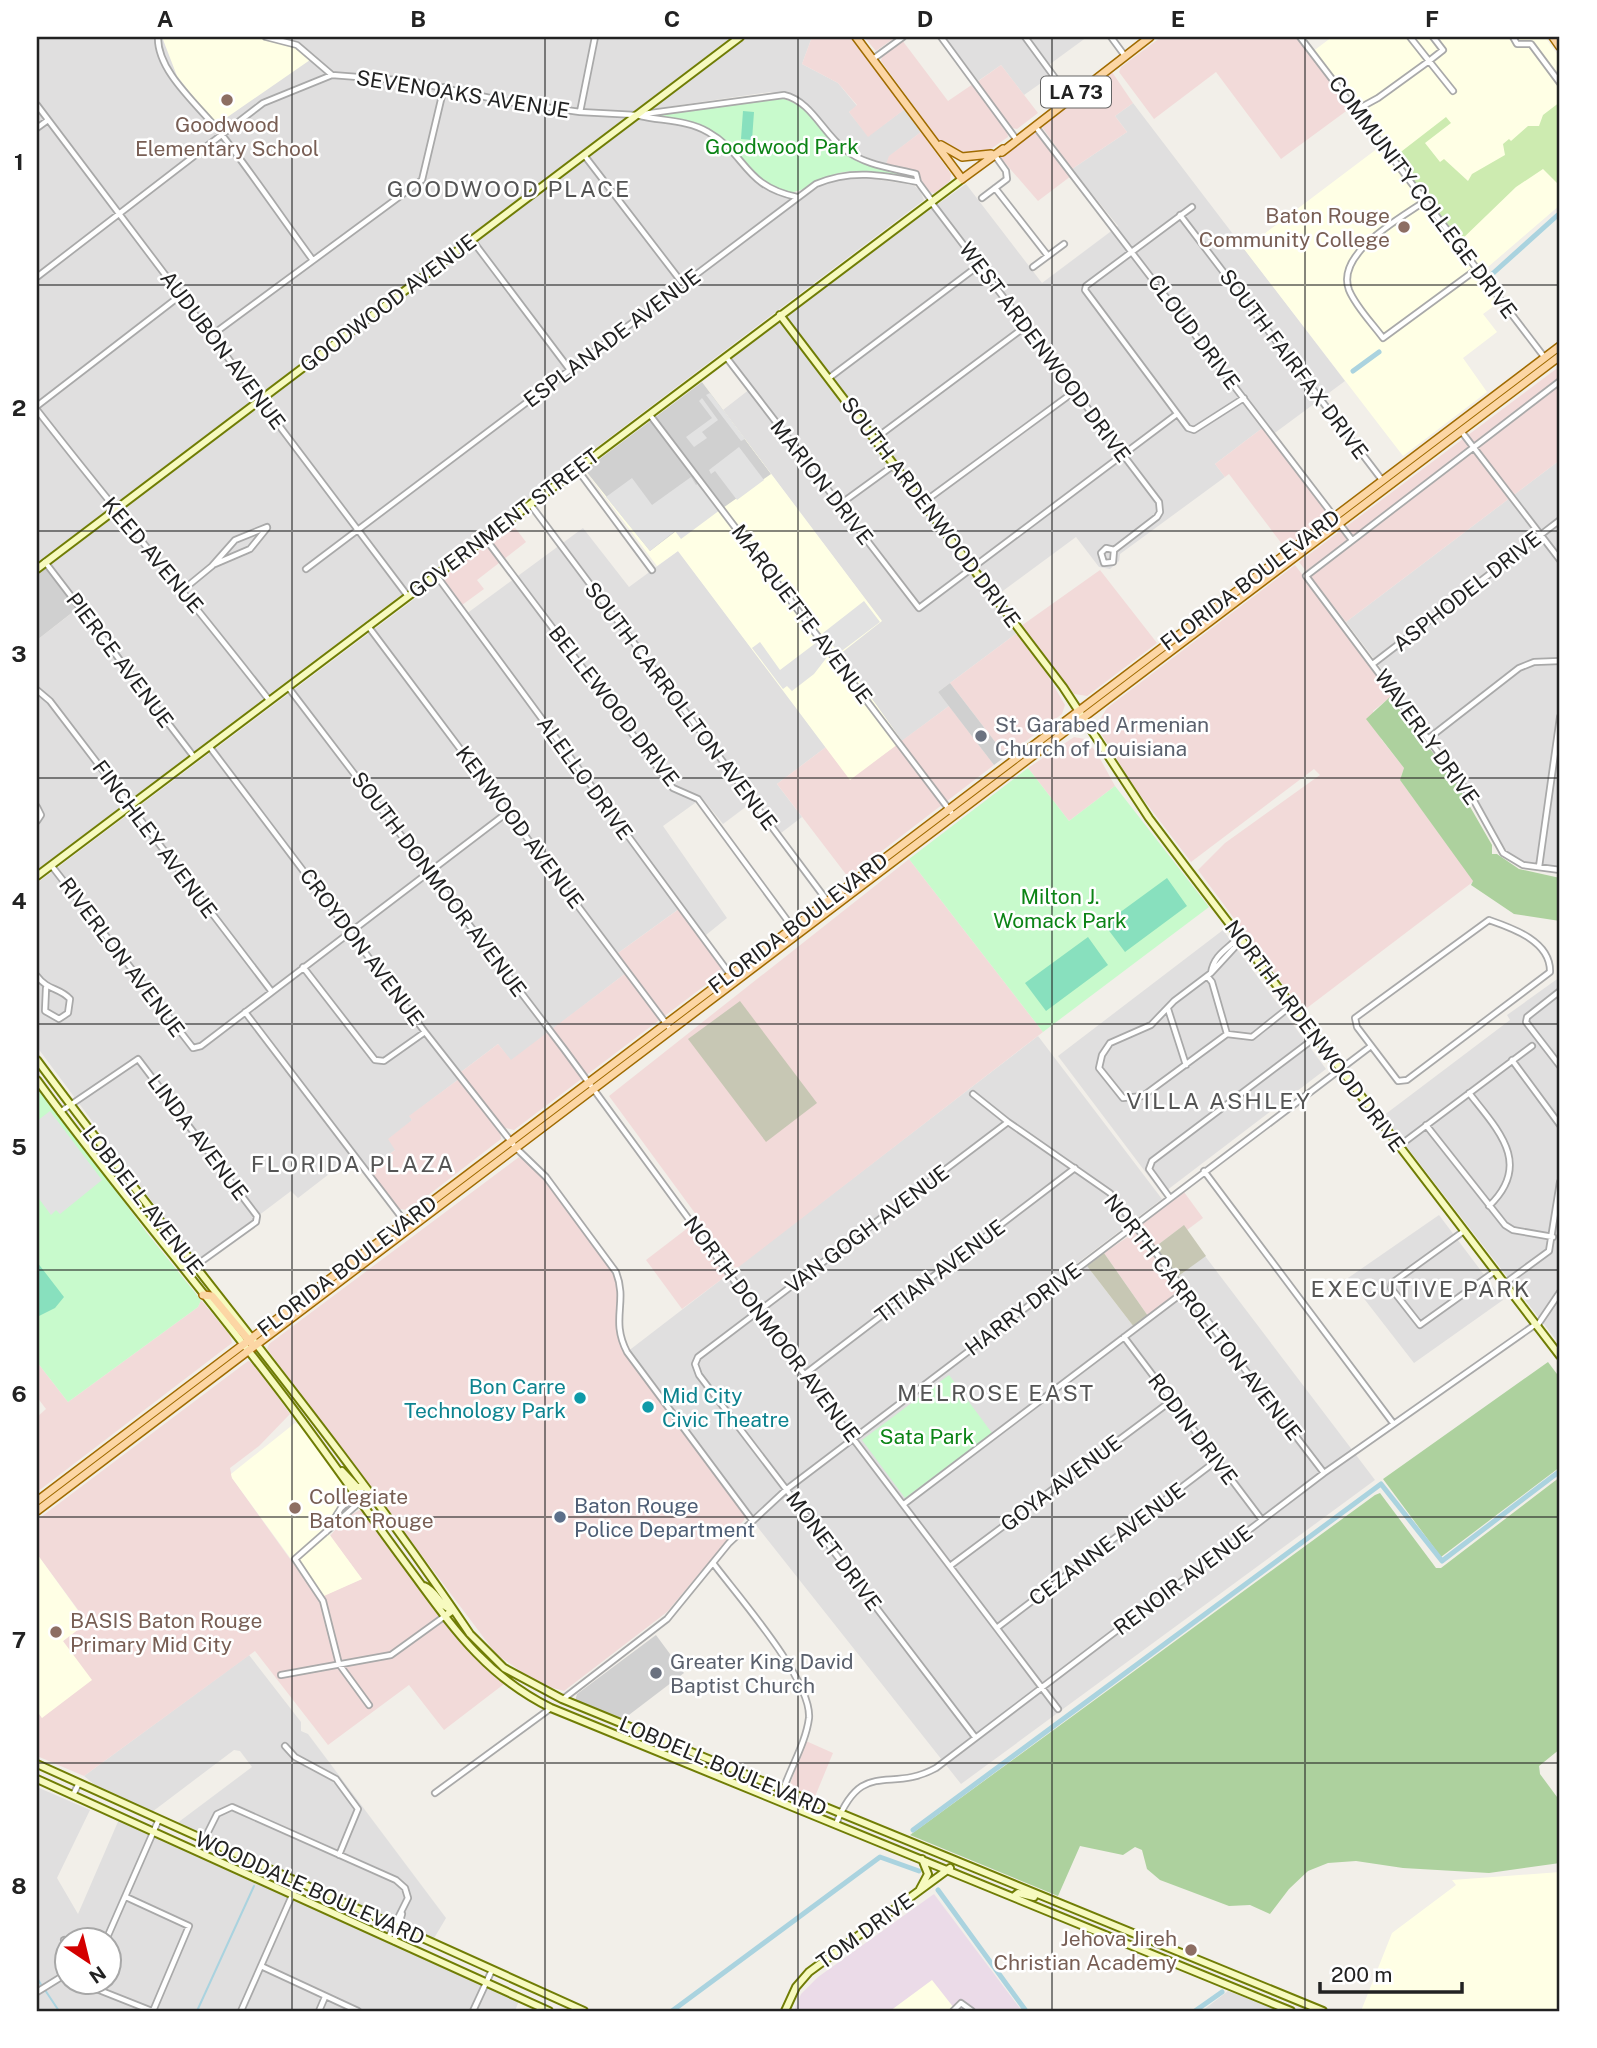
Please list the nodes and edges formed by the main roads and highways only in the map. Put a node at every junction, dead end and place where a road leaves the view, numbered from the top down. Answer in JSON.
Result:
{"nodes":[{"id":1,"x":740,"y":37,"type":"edge"},
{"id":2,"x":856,"y":37,"type":"edge"},
{"id":3,"x":1150,"y":37,"type":"edge"},
{"id":4,"x":1553,"y":37,"type":"edge"},
{"id":5,"x":1560,"y":47,"type":"edge"},
{"id":6,"x":937,"y":145,"type":"junction"},
{"id":7,"x":993,"y":156,"type":"junction"},
{"id":8,"x":961,"y":179,"type":"junction"},
{"id":9,"x":780,"y":315,"type":"junction"},
{"id":10,"x":1560,"y":345,"type":"edge"},
{"id":11,"x":1560,"y":356,"type":"edge"},
{"id":12,"x":1519,"y":382,"type":"junction"},
{"id":13,"x":1433,"y":447,"type":"junction"},
{"id":14,"x":1337,"y":520,"type":"junction"},
{"id":15,"x":37,"y":569,"type":"edge"},
{"id":16,"x":1082,"y":713,"type":"junction"},
{"id":17,"x":37,"y":876,"type":"edge"},
{"id":18,"x":37,"y":1060,"type":"edge"},
{"id":19,"x":37,"y":1080,"type":"edge"},
{"id":20,"x":591,"y":1085,"type":"junction"},
{"id":21,"x":574,"y":1093,"type":"junction"},
{"id":22,"x":560,"y":1114,"type":"junction"},
{"id":23,"x":513,"y":1144,"type":"junction"},
{"id":24,"x":154,"y":1233,"type":"junction"},
{"id":25,"x":355,"y":1264,"type":"junction"},
{"id":26,"x":194,"y":1267,"type":"junction"},
{"id":27,"x":203,"y":1295,"type":"joint"},
{"id":28,"x":251,"y":1344,"type":"junction"},
{"id":29,"x":1560,"y":1356,"type":"edge"},
{"id":30,"x":337,"y":1469,"type":"junction"},
{"id":31,"x":60,"y":1488,"type":"junction"},
{"id":32,"x":367,"y":1491,"type":"junction"},
{"id":33,"x":37,"y":1501,"type":"edge"},
{"id":34,"x":360,"y":1502,"type":"junction"},
{"id":35,"x":37,"y":1511,"type":"edge"},
{"id":36,"x":390,"y":1523,"type":"junction"},
{"id":37,"x":422,"y":1586,"type":"junction"},
{"id":38,"x":453,"y":1610,"type":"junction"},
{"id":39,"x":445,"y":1616,"type":"junction"},
{"id":40,"x":562,"y":1699,"type":"junction"},
{"id":41,"x":551,"y":1708,"type":"junction"},
{"id":42,"x":661,"y":1740,"type":"junction"},
{"id":43,"x":657,"y":1751,"type":"junction"},
{"id":44,"x":37,"y":1764,"type":"edge"},
{"id":45,"x":37,"y":1779,"type":"edge"},
{"id":46,"x":922,"y":1859,"type":"junction"},
{"id":47,"x":955,"y":1861,"type":"junction"},
{"id":48,"x":949,"y":1870,"type":"junction"},
{"id":49,"x":918,"y":1892,"type":"junction"},
{"id":50,"x":1013,"y":1897,"type":"junction"},
{"id":51,"x":1046,"y":1898,"type":"junction"},
{"id":52,"x":1068,"y":1907,"type":"junction"},
{"id":53,"x":1064,"y":1918,"type":"junction"},
{"id":54,"x":1141,"y":1950,"type":"junction"},
{"id":55,"x":1172,"y":1950,"type":"junction"},
{"id":56,"x":549,"y":2011,"type":"edge"},
{"id":57,"x":584,"y":2011,"type":"edge"},
{"id":58,"x":785,"y":2011,"type":"edge"},
{"id":59,"x":1291,"y":2011,"type":"edge"},
{"id":60,"x":1323,"y":2011,"type":"edge"}],
"edges":[{"from":1,"to":15,"type":"main road","name":"GOODWOOD AVENUE"},
{"from":2,"to":6,"type":"main road"},
{"from":3,"to":7,"type":"main road","name":"GOVERNMENT STREET","number":"LA 73"},
{"from":4,"to":5,"type":"main road"},
{"from":6,"to":7,"type":"main road"},
{"from":6,"to":8,"type":"main road"},
{"from":7,"to":8,"type":"main road","name":"GOVERNMENT STREET"},
{"from":8,"to":9,"type":"main road","name":"GOVERNMENT STREET"},
{"from":9,"to":16,"type":"main road","name":"SOUTH ARDENWOOD DRIVE"},
{"from":9,"to":17,"type":"main road","name":"GOVERNMENT STREET"},
{"from":10,"to":12,"type":"main road","name":"FLORIDA BOULEVARD"},
{"from":11,"to":12,"type":"main road","name":"FLORIDA BOULEVARD"},
{"from":12,"to":13,"type":"main road","name":"FLORIDA BOULEVARD"},
{"from":12,"to":13,"type":"main road","name":"FLORIDA BOULEVARD"},
{"from":13,"to":14,"type":"main road","name":"FLORIDA BOULEVARD"},
{"from":13,"to":14,"type":"main road","name":"FLORIDA BOULEVARD"},
{"from":14,"to":16,"type":"main road","name":"FLORIDA BOULEVARD"},
{"from":16,"to":20,"type":"main road","name":"FLORIDA BOULEVARD"},
{"from":16,"to":29,"type":"main road","name":"NORTH ARDENWOOD DRIVE"},
{"from":18,"to":26,"type":"main road","name":"LOBDELL AVENUE"},
{"from":19,"to":24,"type":"main road","name":"LOBDELL AVENUE"},
{"from":20,"to":21,"type":"main road","name":"FLORIDA BOULEVARD"},
{"from":20,"to":22,"type":"main road","name":"FLORIDA BOULEVARD"},
{"from":21,"to":22,"type":"main road"},
{"from":21,"to":23,"type":"main road","name":"FLORIDA BOULEVARD"},
{"from":22,"to":23,"type":"main road","name":"FLORIDA BOULEVARD"},
{"from":23,"to":25,"type":"main road","name":"FLORIDA BOULEVARD"},
{"from":23,"to":25,"type":"main road","name":"FLORIDA BOULEVARD"},
{"from":24,"to":26,"type":"main road"},
{"from":24,"to":27,"type":"main road","name":"LOBDELL AVENUE"},
{"from":25,"to":28,"type":"main road","name":"FLORIDA BOULEVARD"},
{"from":26,"to":28,"type":"main road","name":"LOBDELL AVENUE"},
{"from":27,"to":28,"type":"main road"},
{"from":28,"to":30,"type":"main road","name":"LOBDELL BOULEVARD"},
{"from":28,"to":31,"type":"main road","name":"FLORIDA BOULEVARD"},
{"from":28,"to":32,"type":"main road","name":"LOBDELL BOULEVARD"},
{"from":30,"to":32,"type":"main road"},
{"from":30,"to":34,"type":"main road","name":"LOBDELL BOULEVARD"},
{"from":31,"to":33,"type":"main road","name":"FLORIDA BOULEVARD"},
{"from":31,"to":35,"type":"main road","name":"FLORIDA BOULEVARD"},
{"from":32,"to":36,"type":"main road","name":"LOBDELL BOULEVARD"},
{"from":34,"to":36,"type":"main road"},
{"from":34,"to":37,"type":"main road","name":"LOBDELL BOULEVARD"},
{"from":36,"to":38,"type":"main road","name":"LOBDELL BOULEVARD"},
{"from":37,"to":38,"type":"main road"},
{"from":37,"to":39,"type":"main road","name":"LOBDELL BOULEVARD"},
{"from":38,"to":39,"type":"main road"},
{"from":38,"to":40,"type":"main road","name":"LOBDELL BOULEVARD"},
{"from":39,"to":41,"type":"main road","name":"LOBDELL BOULEVARD"},
{"from":40,"to":41,"type":"main road"},
{"from":40,"to":42,"type":"main road","name":"LOBDELL BOULEVARD"},
{"from":41,"to":43,"type":"main road","name":"LOBDELL BOULEVARD"},
{"from":42,"to":43,"type":"main road"},
{"from":42,"to":47,"type":"main road","name":"LOBDELL BOULEVARD"},
{"from":43,"to":46,"type":"main road","name":"LOBDELL BOULEVARD"},
{"from":44,"to":57,"type":"main road","name":"WOODDALE BOULEVARD"},
{"from":45,"to":56,"type":"main road","name":"WOODDALE BOULEVARD"},
{"from":46,"to":48,"type":"main road","name":"LOBDELL BOULEVARD"},
{"from":46,"to":49,"type":"main road"},
{"from":47,"to":48,"type":"main road","name":"TOM DRIVE"},
{"from":47,"to":51,"type":"main road","name":"LOBDELL BOULEVARD"},
{"from":48,"to":49,"type":"main road","name":"TOM DRIVE"},
{"from":48,"to":50,"type":"main road","name":"LOBDELL BOULEVARD"},
{"from":49,"to":58,"type":"main road","name":"TOM DRIVE"},
{"from":50,"to":51,"type":"main road"},
{"from":50,"to":53,"type":"main road","name":"LOBDELL BOULEVARD"},
{"from":51,"to":52,"type":"main road","name":"LOBDELL BOULEVARD"},
{"from":52,"to":53,"type":"main road"},
{"from":52,"to":55,"type":"main road","name":"LOBDELL BOULEVARD"},
{"from":53,"to":54,"type":"main road","name":"LOBDELL BOULEVARD"},
{"from":54,"to":55,"type":"main road"},
{"from":54,"to":59,"type":"main road","name":"LOBDELL BOULEVARD"},
{"from":55,"to":60,"type":"main road","name":"LOBDELL BOULEVARD"}]}
